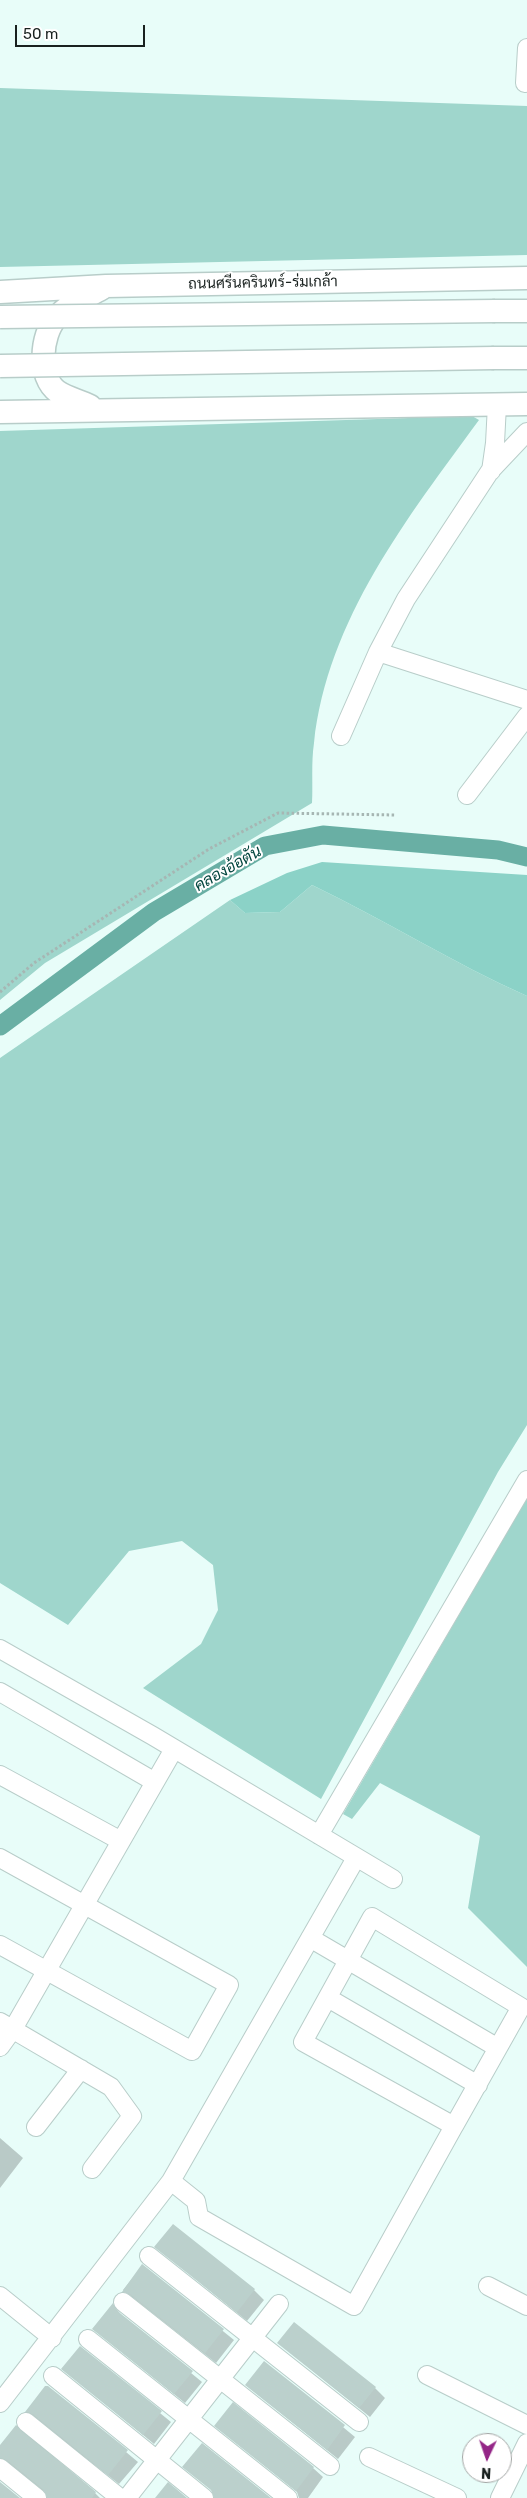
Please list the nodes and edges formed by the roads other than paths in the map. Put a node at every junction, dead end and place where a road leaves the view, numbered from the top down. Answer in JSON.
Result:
{"nodes":[{"id":1,"x":527,"y":48,"type":"edge"},
{"id":2,"x":525,"y":83,"type":"dead end"},
{"id":3,"x":527,"y":278,"type":"edge"},
{"id":4,"x":106,"y":286,"type":"junction"},
{"id":5,"x":0,"y":292,"type":"edge"},
{"id":6,"x":527,"y":311,"type":"edge"},
{"id":7,"x":0,"y":317,"type":"edge"},
{"id":8,"x":527,"y":358,"type":"edge"},
{"id":9,"x":0,"y":366,"type":"edge"},
{"id":10,"x":527,"y":404,"type":"edge"},
{"id":11,"x":497,"y":405,"type":"junction"},
{"id":12,"x":98,"y":409,"type":"junction"},
{"id":13,"x":0,"y":412,"type":"edge"},
{"id":14,"x":527,"y":432,"type":"edge"},
{"id":15,"x":490,"y":471,"type":"junction"},
{"id":16,"x":378,"y":652,"type":"junction"},
{"id":17,"x":527,"y":700,"type":"edge"},
{"id":18,"x":527,"y":716,"type":"edge"},
{"id":19,"x":340,"y":736,"type":"dead end"},
{"id":20,"x":467,"y":795,"type":"dead end"},
{"id":21,"x":527,"y":1480,"type":"edge"},
{"id":22,"x":0,"y":1649,"type":"edge"},
{"id":23,"x":0,"y":1692,"type":"edge"},
{"id":24,"x":174,"y":1749,"type":"junction"},
{"id":25,"x":0,"y":1775,"type":"edge"},
{"id":26,"x":155,"y":1782,"type":"junction"},
{"id":27,"x":319,"y":1835,"type":"junction"},
{"id":28,"x":121,"y":1841,"type":"junction"},
{"id":29,"x":0,"y":1858,"type":"edge"},
{"id":30,"x":356,"y":1858,"type":"junction"},
{"id":31,"x":393,"y":1879,"type":"dead end"},
{"id":32,"x":84,"y":1905,"type":"junction"},
{"id":33,"x":310,"y":1938,"type":"junction"},
{"id":34,"x":0,"y":1944,"type":"edge"},
{"id":35,"x":349,"y":1961,"type":"junction"},
{"id":36,"x":46,"y":1971,"type":"junction"},
{"id":37,"x":328,"y":1998,"type":"junction"},
{"id":38,"x":6,"y":2026,"type":"edge"},
{"id":39,"x":0,"y":2047,"type":"edge"},
{"id":40,"x":498,"y":2048,"type":"junction"},
{"id":41,"x":81,"y":2069,"type":"junction"},
{"id":42,"x":478,"y":2085,"type":"junction"},
{"id":43,"x":454,"y":2126,"type":"junction"},
{"id":44,"x":36,"y":2127,"type":"dead end"},
{"id":45,"x":92,"y":2169,"type":"dead end"},
{"id":46,"x":171,"y":2181,"type":"junction"},
{"id":47,"x":150,"y":2256,"type":"dead end"},
{"id":48,"x":488,"y":2286,"type":"dead end"},
{"id":49,"x":0,"y":2296,"type":"edge"},
{"id":50,"x":123,"y":2302,"type":"dead end"},
{"id":51,"x":279,"y":2304,"type":"dead end"},
{"id":52,"x":527,"y":2306,"type":"edge"},
{"id":53,"x":252,"y":2337,"type":"junction"},
{"id":54,"x":52,"y":2338,"type":"junction"},
{"id":55,"x":88,"y":2339,"type":"dead end"},
{"id":56,"x":427,"y":2375,"type":"dead end"},
{"id":57,"x":53,"y":2376,"type":"dead end"},
{"id":58,"x":221,"y":2379,"type":"junction"},
{"id":59,"x":0,"y":2403,"type":"edge"},
{"id":60,"x":189,"y":2420,"type":"junction"},
{"id":61,"x":26,"y":2422,"type":"dead end"},
{"id":62,"x":358,"y":2422,"type":"dead end"},
{"id":63,"x":527,"y":2425,"type":"edge"},
{"id":64,"x":527,"y":2443,"type":"edge"},
{"id":65,"x":368,"y":2457,"type":"dead end"},
{"id":66,"x":156,"y":2462,"type":"junction"},
{"id":67,"x":330,"y":2466,"type":"dead end"},
{"id":68,"x":0,"y":2468,"type":"edge"},
{"id":69,"x":37,"y":2498,"type":"edge"},
{"id":70,"x":120,"y":2498,"type":"edge"},
{"id":71,"x":127,"y":2498,"type":"edge"},
{"id":72,"x":204,"y":2498,"type":"edge"},
{"id":73,"x":288,"y":2498,"type":"edge"},
{"id":74,"x":457,"y":2498,"type":"edge"},
{"id":75,"x":500,"y":2498,"type":"edge"}],
"edges":[{"from":1,"to":2,"type":"street"},
{"from":3,"to":4,"type":"main road","name":"ถนนศรีนครินทร์-ร่มเกล้า"},
{"from":4,"to":5,"type":"main road","name":"ถนนศรีนครินทร์-ร่มเกล้า"},
{"from":4,"to":12,"type":"main road"},
{"from":6,"to":7,"type":"main road","name":"ถนนศรีนครินทร์-ร่มเกล้า","bridge":true},
{"from":8,"to":9,"type":"main road","bridge":true},
{"from":10,"to":11,"type":"main road"},
{"from":11,"to":12,"type":"main road"},
{"from":11,"to":15,"type":"street"},
{"from":12,"to":13,"type":"main road"},
{"from":14,"to":15,"type":"street"},
{"from":15,"to":16,"type":"street"},
{"from":16,"to":17,"type":"street"},
{"from":16,"to":19,"type":"street"},
{"from":18,"to":20,"type":"street"},
{"from":21,"to":27,"type":"street"},
{"from":22,"to":24,"type":"street"},
{"from":23,"to":26,"type":"street"},
{"from":24,"to":26,"type":"street"},
{"from":24,"to":27,"type":"street"},
{"from":25,"to":28,"type":"street"},
{"from":26,"to":28,"type":"street"},
{"from":27,"to":30,"type":"street"},
{"from":28,"to":32,"type":"street"},
{"from":29,"to":32,"type":"street"},
{"from":30,"to":31,"type":"street"},
{"from":30,"to":33,"type":"street"},
{"from":32,"to":36,"type":"street"},
{"from":32,"to":36,"type":"street"},
{"from":33,"to":35,"type":"street"},
{"from":33,"to":46,"type":"street"},
{"from":34,"to":36,"type":"street"},
{"from":35,"to":37,"type":"street"},
{"from":35,"to":40,"type":"street"},
{"from":35,"to":40,"type":"street"},
{"from":36,"to":38,"type":"street"},
{"from":37,"to":42,"type":"street"},
{"from":37,"to":43,"type":"street"},
{"from":38,"to":39,"type":"street"},
{"from":38,"to":41,"type":"street"},
{"from":40,"to":42,"type":"street"},
{"from":41,"to":44,"type":"street"},
{"from":41,"to":45,"type":"street"},
{"from":42,"to":43,"type":"street"},
{"from":43,"to":46,"type":"street"},
{"from":46,"to":54,"type":"street"},
{"from":47,"to":53,"type":"street"},
{"from":48,"to":52,"type":"street"},
{"from":49,"to":54,"type":"street"},
{"from":50,"to":58,"type":"street"},
{"from":51,"to":53,"type":"street"},
{"from":53,"to":58,"type":"street"},
{"from":53,"to":62,"type":"street"},
{"from":54,"to":59,"type":"street"},
{"from":55,"to":60,"type":"street"},
{"from":56,"to":63,"type":"street"},
{"from":57,"to":66,"type":"street"},
{"from":58,"to":60,"type":"street"},
{"from":58,"to":67,"type":"street"},
{"from":60,"to":66,"type":"street"},
{"from":60,"to":73,"type":"street"},
{"from":61,"to":70,"type":"street"},
{"from":64,"to":75,"type":"street"},
{"from":65,"to":74,"type":"street"},
{"from":66,"to":71,"type":"street"},
{"from":66,"to":72,"type":"street"},
{"from":68,"to":69,"type":"street"}]}
